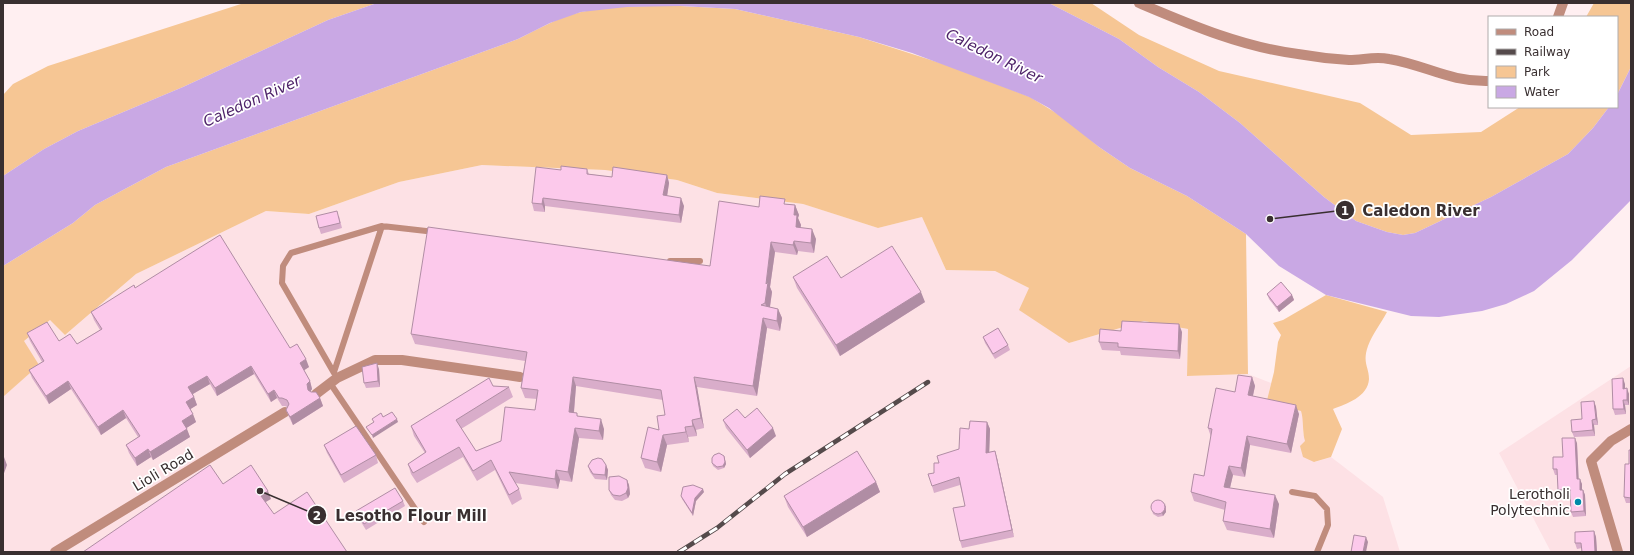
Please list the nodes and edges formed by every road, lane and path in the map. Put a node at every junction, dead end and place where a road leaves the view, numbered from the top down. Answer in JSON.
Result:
{"nodes":[{"id":1,"x":1139,"y":3,"type":"edge"},
{"id":2,"x":1563,"y":3,"type":"edge"},
{"id":3,"x":1558,"y":16,"type":"edge"},
{"id":4,"x":1488,"y":81,"type":"edge"},
{"id":5,"x":382,"y":226,"type":"junction"},
{"id":6,"x":445,"y":234,"type":"edge"},
{"id":7,"x":664,"y":261,"type":"edge"},
{"id":8,"x":700,"y":261,"type":"dead end"},
{"id":9,"x":520,"y":377,"type":"dead end"},
{"id":10,"x":333,"y":378,"type":"junction"},
{"id":11,"x":316,"y":394,"type":"edge"},
{"id":12,"x":285,"y":412,"type":"edge"},
{"id":13,"x":1631,"y":429,"type":"edge"},
{"id":14,"x":1292,"y":492,"type":"dead end"},
{"id":15,"x":424,"y":522,"type":"dead end"},
{"id":16,"x":55,"y":552,"type":"edge"},
{"id":17,"x":1317,"y":552,"type":"edge"},
{"id":18,"x":1618,"y":552,"type":"edge"}],
"edges":[{"from":1,"to":4,"type":"street"},
{"from":2,"to":3,"type":"street"},
{"from":5,"to":6,"type":"lane"},
{"from":5,"to":10,"type":"lane"},
{"from":5,"to":10,"type":"lane"},
{"from":7,"to":8,"type":"lane"},
{"from":9,"to":10,"type":"street"},
{"from":10,"to":11,"type":"street"},
{"from":10,"to":15,"type":"lane"},
{"from":12,"to":16,"type":"street","name":"Lioli Road"},
{"from":13,"to":18,"type":"street"},
{"from":14,"to":17,"type":"lane"}]}
